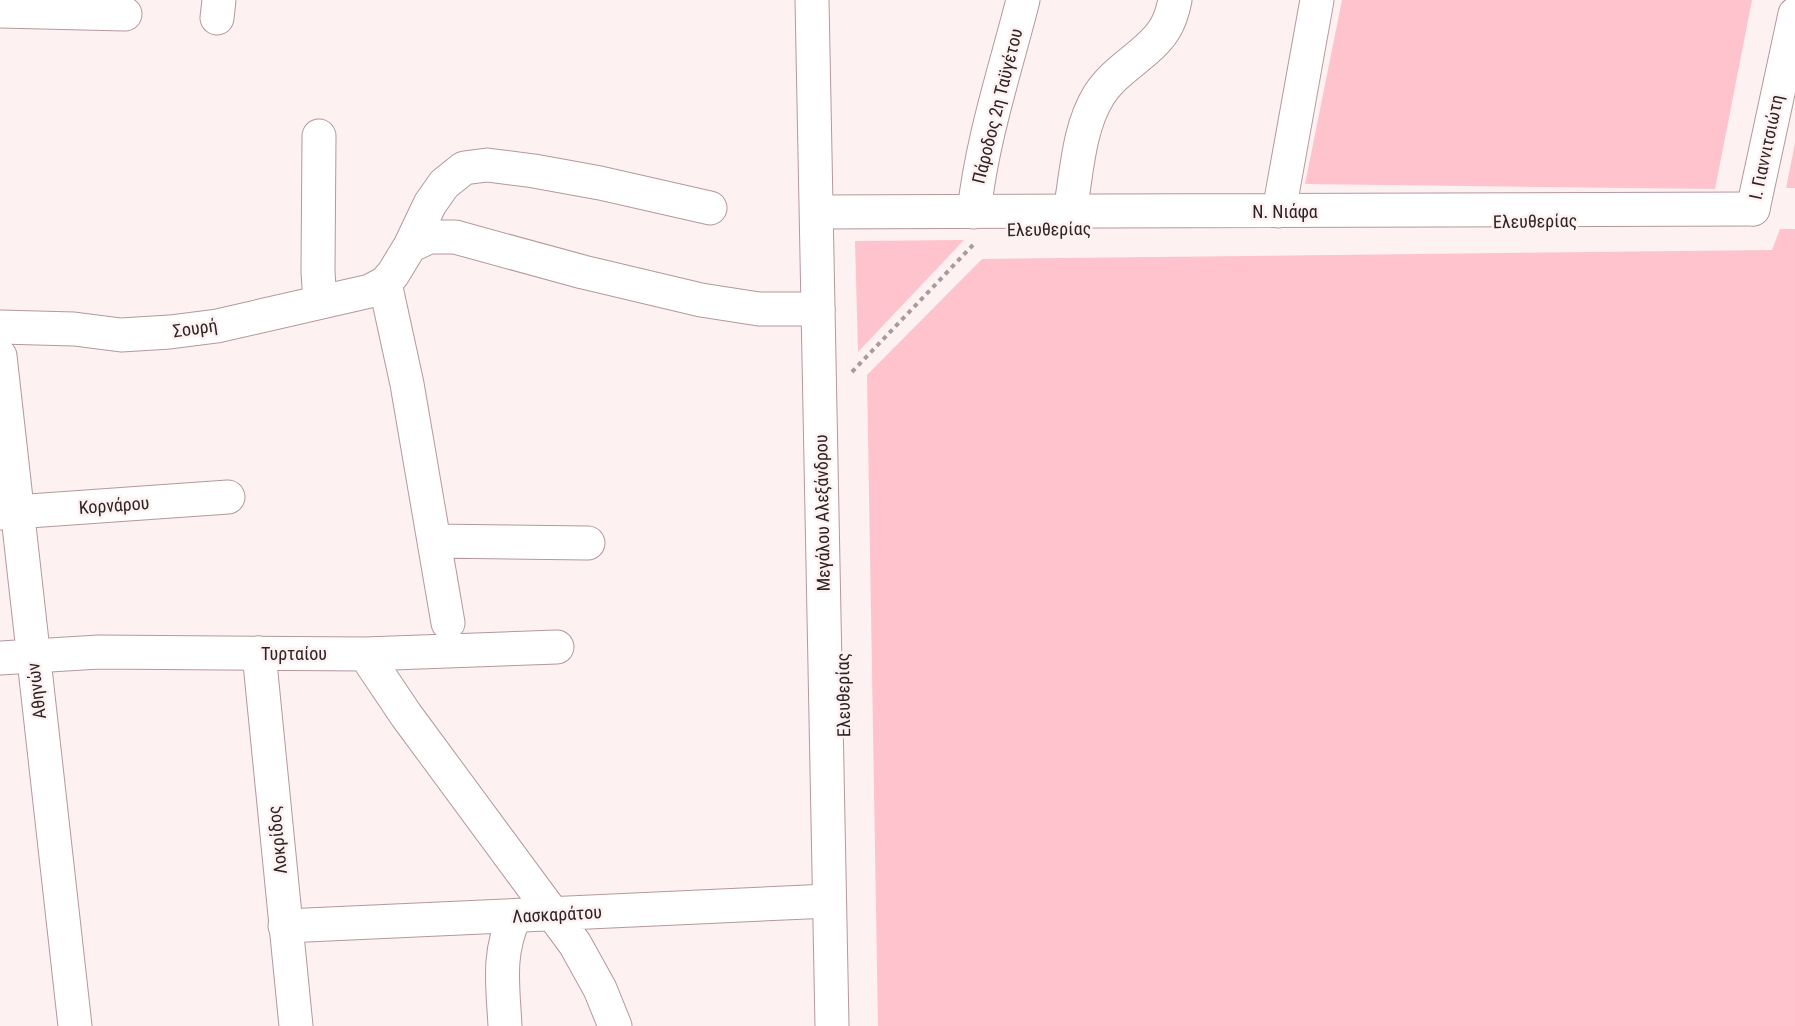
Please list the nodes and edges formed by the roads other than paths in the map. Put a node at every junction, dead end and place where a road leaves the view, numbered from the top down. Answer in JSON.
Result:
{"nodes":[{"id":1,"x":812,"y":0,"type":"edge"},
{"id":2,"x":1023,"y":0,"type":"edge"},
{"id":3,"x":1175,"y":0,"type":"edge"},
{"id":4,"x":1317,"y":0,"type":"edge"},
{"id":5,"x":0,"y":11,"type":"edge"},
{"id":6,"x":125,"y":14,"type":"dead end"},
{"id":7,"x":1795,"y":14,"type":"edge"},
{"id":8,"x":319,"y":136,"type":"dead end"},
{"id":9,"x":710,"y":208,"type":"dead end"},
{"id":10,"x":1753,"y":208,"type":"joint"},
{"id":11,"x":1070,"y":211,"type":"junction"},
{"id":12,"x":1279,"y":211,"type":"junction"},
{"id":13,"x":817,"y":212,"type":"junction"},
{"id":14,"x":974,"y":212,"type":"junction"},
{"id":15,"x":410,"y":246,"type":"junction"},
{"id":16,"x":385,"y":283,"type":"junction"},
{"id":17,"x":320,"y":302,"type":"junction"},
{"id":18,"x":818,"y":309,"type":"junction"},
{"id":19,"x":0,"y":327,"type":"edge"},
{"id":20,"x":0,"y":356,"type":"edge"},
{"id":21,"x":228,"y":497,"type":"dead end"},
{"id":22,"x":8,"y":512,"type":"edge"},
{"id":23,"x":435,"y":541,"type":"junction"},
{"id":24,"x":588,"y":543,"type":"dead end"},
{"id":25,"x":448,"y":623,"type":"dead end"},
{"id":26,"x":262,"y":642,"type":"junction"},
{"id":27,"x":557,"y":647,"type":"dead end"},
{"id":28,"x":409,"y":651,"type":"junction"},
{"id":29,"x":365,"y":654,"type":"junction"},
{"id":30,"x":16,"y":657,"type":"edge"},
{"id":31,"x":829,"y":901,"type":"junction"},
{"id":32,"x":555,"y":914,"type":"junction"},
{"id":33,"x":515,"y":916,"type":"junction"},
{"id":34,"x":285,"y":927,"type":"junction"},
{"id":35,"x":75,"y":1026,"type":"edge"},
{"id":36,"x":296,"y":1026,"type":"edge"},
{"id":37,"x":505,"y":1026,"type":"edge"},
{"id":38,"x":615,"y":1026,"type":"edge"},
{"id":39,"x":832,"y":1026,"type":"edge"}],
"edges":[{"from":1,"to":13,"type":"street","name":"Μεγάλου Αλεξάνδρου"},
{"from":2,"to":14,"type":"street","name":"Πάροδος 2η Ταϋγέτου"},
{"from":3,"to":11,"type":"street"},
{"from":4,"to":12,"type":"street"},
{"from":5,"to":6,"type":"street"},
{"from":7,"to":10,"type":"street","name":"Ι. Γιαννιτσιώτη"},
{"from":8,"to":17,"type":"street"},
{"from":9,"to":15,"type":"street"},
{"from":10,"to":12,"type":"street","name":"Ν. Νιάφα"},
{"from":11,"to":12,"type":"street","name":"Ν. Νιάφα"},
{"from":11,"to":14,"type":"street","name":"Ν. Νιάφα"},
{"from":13,"to":14,"type":"street","name":"Ν. Νιάφα"},
{"from":13,"to":18,"type":"street","name":"Μεγάλου Αλεξάνδρου"},
{"from":15,"to":16,"type":"street"},
{"from":15,"to":18,"type":"street"},
{"from":16,"to":17,"type":"street","name":"Σουρή"},
{"from":16,"to":23,"type":"street"},
{"from":17,"to":19,"type":"street","name":"Σουρή"},
{"from":18,"to":31,"type":"street","name":"Μεγάλου Αλεξάνδρου"},
{"from":20,"to":22,"type":"street","name":"Αθηνών"},
{"from":21,"to":22,"type":"street","name":"Κορνάρου"},
{"from":22,"to":30,"type":"street","name":"Αθηνών"},
{"from":23,"to":24,"type":"street"},
{"from":23,"to":25,"type":"street"},
{"from":26,"to":28,"type":"street"},
{"from":26,"to":29,"type":"street","name":"Τυρταίου"},
{"from":26,"to":30,"type":"street","name":"Τυρταίου"},
{"from":26,"to":34,"type":"street","name":"Λοκρίδος"},
{"from":27,"to":28,"type":"street","name":"Τυρταίου"},
{"from":28,"to":29,"type":"street","name":"Τυρταίου"},
{"from":29,"to":32,"type":"street"},
{"from":30,"to":35,"type":"street","name":"Αθηνών"},
{"from":31,"to":32,"type":"street","name":"Λασκαράτου"},
{"from":31,"to":39,"type":"street","name":"Μεγάλου Αλεξάνδρου"},
{"from":32,"to":33,"type":"street","name":"Λασκαράτου"},
{"from":32,"to":38,"type":"street"},
{"from":33,"to":34,"type":"street","name":"Λασκαράτου"},
{"from":33,"to":37,"type":"street"},
{"from":34,"to":36,"type":"street","name":"Λοκρίδος"}]}
